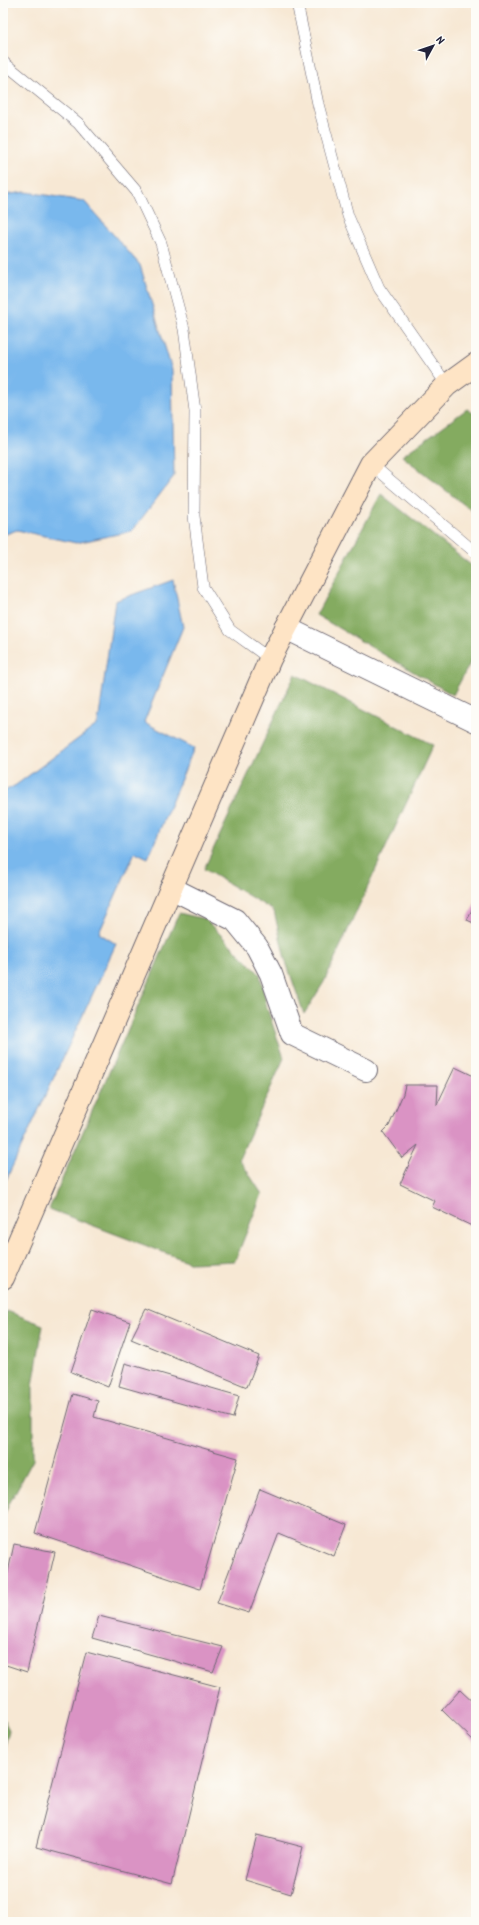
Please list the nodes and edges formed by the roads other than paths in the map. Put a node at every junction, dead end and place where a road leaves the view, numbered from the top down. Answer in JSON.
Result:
{"nodes":[{"id":1,"x":297,"y":3,"type":"edge"},
{"id":2,"x":3,"y":62,"type":"edge"},
{"id":3,"x":476,"y":364,"type":"edge"},
{"id":4,"x":447,"y":385,"type":"junction"},
{"id":5,"x":371,"y":464,"type":"junction"},
{"id":6,"x":476,"y":553,"type":"edge"},
{"id":7,"x":286,"y":628,"type":"junction"},
{"id":8,"x":270,"y":659,"type":"junction"},
{"id":9,"x":476,"y":722,"type":"edge"},
{"id":10,"x":171,"y":888,"type":"junction"},
{"id":11,"x":366,"y":1070,"type":"dead end"},
{"id":12,"x":3,"y":1278,"type":"edge"}],
"edges":[{"from":1,"to":4,"type":"lane"},
{"from":2,"to":8,"type":"lane"},
{"from":3,"to":4,"type":"street"},
{"from":4,"to":5,"type":"street"},
{"from":5,"to":6,"type":"lane"},
{"from":5,"to":7,"type":"street"},
{"from":7,"to":8,"type":"street"},
{"from":7,"to":9,"type":"street"},
{"from":8,"to":10,"type":"street"},
{"from":10,"to":11,"type":"street"},
{"from":10,"to":12,"type":"street"}]}
